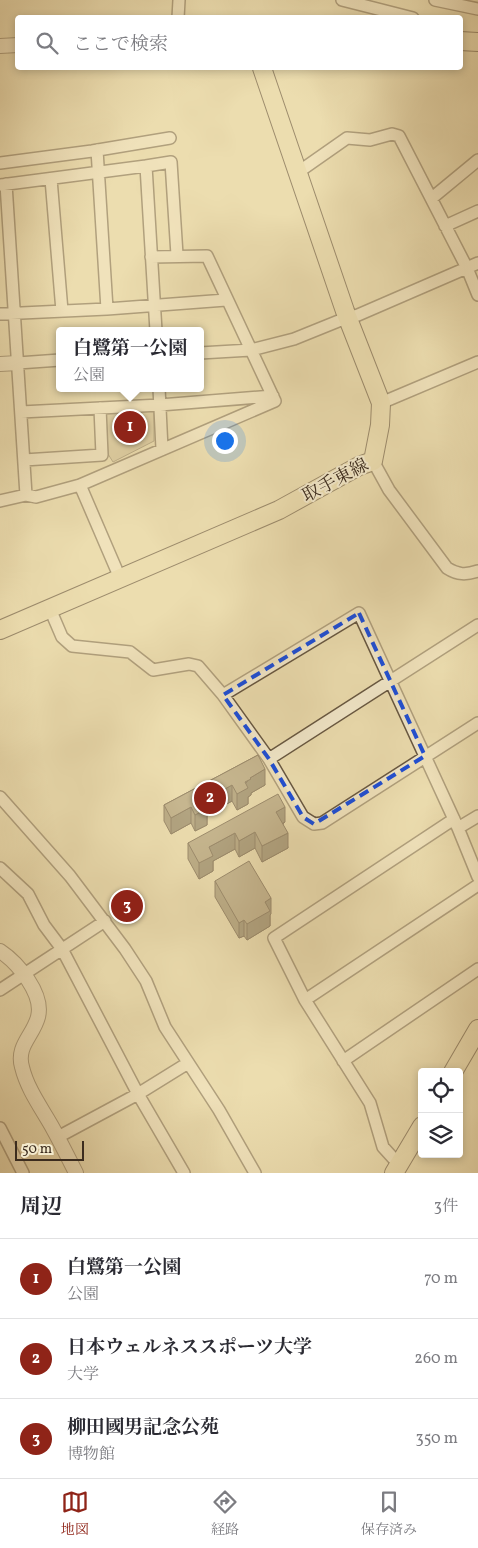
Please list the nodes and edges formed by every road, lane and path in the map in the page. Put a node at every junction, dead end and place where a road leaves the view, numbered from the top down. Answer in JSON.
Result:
{"nodes":[{"id":1,"x":179,"y":0,"type":"edge"},
{"id":2,"x":342,"y":0,"type":"edge"},
{"id":3,"x":435,"y":0,"type":"edge"},
{"id":4,"x":478,"y":9,"type":"edge"},
{"id":5,"x":178,"y":15,"type":"edge"},
{"id":6,"x":401,"y":15,"type":"edge"},
{"id":7,"x":15,"y":45,"type":"edge"},
{"id":8,"x":0,"y":46,"type":"edge"},
{"id":9,"x":263,"y":70,"type":"edge"},
{"id":10,"x":170,"y":138,"type":"dead end"},
{"id":11,"x":97,"y":150,"type":"junction"},
{"id":12,"x":478,"y":160,"type":"edge"},
{"id":13,"x":0,"y":163,"type":"edge"},
{"id":14,"x":146,"y":166,"type":"junction"},
{"id":15,"x":98,"y":173,"type":"junction"},
{"id":16,"x":297,"y":173,"type":"junction"},
{"id":17,"x":51,"y":179,"type":"junction"},
{"id":18,"x":3,"y":184,"type":"edge"},
{"id":19,"x":432,"y":198,"type":"junction"},
{"id":20,"x":478,"y":211,"type":"edge"},
{"id":21,"x":446,"y":226,"type":"junction"},
{"id":22,"x":177,"y":255,"type":"junction"},
{"id":23,"x":151,"y":257,"type":"junction"},
{"id":24,"x":478,"y":263,"type":"edge"},
{"id":25,"x":467,"y":268,"type":"junction"},
{"id":26,"x":478,"y":295,"type":"edge"},
{"id":27,"x":226,"y":300,"type":"junction"},
{"id":28,"x":155,"y":304,"type":"junction"},
{"id":29,"x":107,"y":309,"type":"junction"},
{"id":30,"x":62,"y":311,"type":"junction"},
{"id":31,"x":15,"y":313,"type":"junction"},
{"id":32,"x":0,"y":314,"type":"edge"},
{"id":33,"x":348,"y":318,"type":"junction"},
{"id":34,"x":156,"y":327,"type":"edge"},
{"id":35,"x":251,"y":350,"type":"junction"},
{"id":36,"x":204,"y":352,"type":"edge"},
{"id":37,"x":56,"y":360,"type":"edge"},
{"id":38,"x":478,"y":362,"type":"edge"},
{"id":39,"x":18,"y":363,"type":"junction"},
{"id":40,"x":0,"y":364,"type":"edge"},
{"id":41,"x":159,"y":392,"type":"edge"},
{"id":42,"x":273,"y":396,"type":"junction"},
{"id":43,"x":382,"y":403,"type":"junction"},
{"id":44,"x":160,"y":405,"type":"junction"},
{"id":45,"x":100,"y":408,"type":"junction"},
{"id":46,"x":21,"y":412,"type":"junction"},
{"id":47,"x":162,"y":449,"type":"junction"},
{"id":48,"x":24,"y":460,"type":"junction"},
{"id":49,"x":373,"y":461,"type":"junction"},
{"id":50,"x":80,"y":485,"type":"junction"},
{"id":51,"x":26,"y":495,"type":"junction"},
{"id":52,"x":0,"y":501,"type":"edge"},
{"id":53,"x":478,"y":571,"type":"edge"},
{"id":54,"x":120,"y":578,"type":"junction"},
{"id":55,"x":50,"y":609,"type":"junction"},
{"id":56,"x":478,"y":625,"type":"edge"},
{"id":57,"x":0,"y":630,"type":"edge"},
{"id":58,"x":390,"y":681,"type":"junction"},
{"id":59,"x":223,"y":695,"type":"junction"},
{"id":60,"x":478,"y":723,"type":"edge"},
{"id":61,"x":425,"y":756,"type":"junction"},
{"id":62,"x":270,"y":760,"type":"junction"},
{"id":63,"x":0,"y":797,"type":"edge"},
{"id":64,"x":478,"y":816,"type":"edge"},
{"id":65,"x":456,"y":823,"type":"junction"},
{"id":66,"x":0,"y":868,"type":"edge"},
{"id":67,"x":478,"y":877,"type":"edge"},
{"id":68,"x":478,"y":885,"type":"edge"},
{"id":69,"x":105,"y":921,"type":"junction"},
{"id":70,"x":62,"y":949,"type":"junction"},
{"id":71,"x":0,"y":951,"type":"edge"},
{"id":72,"x":478,"y":969,"type":"edge"},
{"id":73,"x":24,"y":974,"type":"junction"},
{"id":74,"x":0,"y":990,"type":"edge"},
{"id":75,"x":305,"y":1000,"type":"junction"},
{"id":76,"x":478,"y":1029,"type":"edge"},
{"id":77,"x":343,"y":1061,"type":"junction"},
{"id":78,"x":188,"y":1063,"type":"junction"},
{"id":79,"x":455,"y":1068,"type":"edge"},
{"id":80,"x":138,"y":1094,"type":"junction"},
{"id":81,"x":0,"y":1128,"type":"edge"},
{"id":82,"x":418,"y":1133,"type":"edge"},
{"id":83,"x":58,"y":1137,"type":"junction"},
{"id":84,"x":397,"y":1168,"type":"edge"},
{"id":85,"x":23,"y":1173,"type":"edge"},
{"id":86,"x":76,"y":1173,"type":"edge"},
{"id":87,"x":184,"y":1173,"type":"edge"},
{"id":88,"x":255,"y":1173,"type":"edge"}],
"edges":[{"from":1,"to":5,"type":"street"},
{"from":2,"to":6,"type":"street"},
{"from":3,"to":4,"type":"street"},
{"from":7,"to":8,"type":"street"},
{"from":9,"to":16,"type":"main road","name":"取手東線"},
{"from":10,"to":11,"type":"street"},
{"from":11,"to":13,"type":"street"},
{"from":11,"to":15,"type":"street"},
{"from":12,"to":19,"type":"street"},
{"from":14,"to":15,"type":"street"},
{"from":14,"to":22,"type":"street"},
{"from":14,"to":23,"type":"street"},
{"from":15,"to":17,"type":"street"},
{"from":15,"to":29,"type":"street"},
{"from":16,"to":19,"type":"street"},
{"from":16,"to":33,"type":"main road","name":"取手東線"},
{"from":17,"to":18,"type":"street"},
{"from":17,"to":30,"type":"street"},
{"from":18,"to":31,"type":"street"},
{"from":19,"to":21,"type":"street"},
{"from":20,"to":21,"type":"street"},
{"from":21,"to":25,"type":"street"},
{"from":22,"to":23,"type":"street"},
{"from":22,"to":27,"type":"street"},
{"from":23,"to":28,"type":"street"},
{"from":24,"to":25,"type":"street"},
{"from":25,"to":26,"type":"street"},
{"from":25,"to":33,"type":"street"},
{"from":27,"to":28,"type":"street"},
{"from":27,"to":35,"type":"street"},
{"from":28,"to":29,"type":"street"},
{"from":28,"to":34,"type":"street"},
{"from":29,"to":30,"type":"street"},
{"from":30,"to":31,"type":"street"},
{"from":31,"to":32,"type":"street"},
{"from":31,"to":39,"type":"street"},
{"from":33,"to":35,"type":"street"},
{"from":33,"to":43,"type":"main road","name":"取手東線"},
{"from":35,"to":36,"type":"street"},
{"from":35,"to":42,"type":"street"},
{"from":37,"to":39,"type":"street"},
{"from":38,"to":43,"type":"street"},
{"from":39,"to":40,"type":"street"},
{"from":39,"to":46,"type":"street"},
{"from":41,"to":44,"type":"street"},
{"from":42,"to":44,"type":"street"},
{"from":42,"to":47,"type":"street"},
{"from":43,"to":49,"type":"main road","name":"取手東線"},
{"from":44,"to":45,"type":"street"},
{"from":44,"to":47,"type":"street"},
{"from":45,"to":46,"type":"street"},
{"from":45,"to":48,"type":"street"},
{"from":46,"to":48,"type":"street"},
{"from":47,"to":50,"type":"street"},
{"from":48,"to":51,"type":"street"},
{"from":49,"to":53,"type":"street"},
{"from":49,"to":54,"type":"main road","name":"取手東線"},
{"from":50,"to":51,"type":"street"},
{"from":50,"to":54,"type":"street"},
{"from":51,"to":52,"type":"street"},
{"from":54,"to":55,"type":"main road","name":"取手東線"},
{"from":55,"to":57,"type":"main road","name":"取手東線"},
{"from":55,"to":59,"type":"street"},
{"from":56,"to":58,"type":"street"},
{"from":58,"to":59,"type":"street"},
{"from":58,"to":61,"type":"street"},
{"from":58,"to":62,"type":"street"},
{"from":59,"to":62,"type":"street"},
{"from":60,"to":61,"type":"street"},
{"from":61,"to":62,"type":"street"},
{"from":61,"to":65,"type":"street"},
{"from":63,"to":69,"type":"street"},
{"from":64,"to":65,"type":"street"},
{"from":65,"to":67,"type":"street"},
{"from":65,"to":75,"type":"street"},
{"from":66,"to":70,"type":"street"},
{"from":68,"to":75,"type":"street"},
{"from":69,"to":70,"type":"street"},
{"from":69,"to":78,"type":"street"},
{"from":70,"to":73,"type":"street"},
{"from":70,"to":80,"type":"street"},
{"from":71,"to":73,"type":"street"},
{"from":72,"to":77,"type":"street"},
{"from":73,"to":74,"type":"street"},
{"from":73,"to":83,"type":"street"},
{"from":75,"to":77,"type":"street"},
{"from":76,"to":79,"type":"main road"},
{"from":77,"to":84,"type":"street"},
{"from":78,"to":80,"type":"street"},
{"from":78,"to":88,"type":"street"},
{"from":80,"to":83,"type":"street"},
{"from":80,"to":87,"type":"street"},
{"from":81,"to":85,"type":"street"},
{"from":82,"to":84,"type":"main road"},
{"from":83,"to":86,"type":"street"}]}
